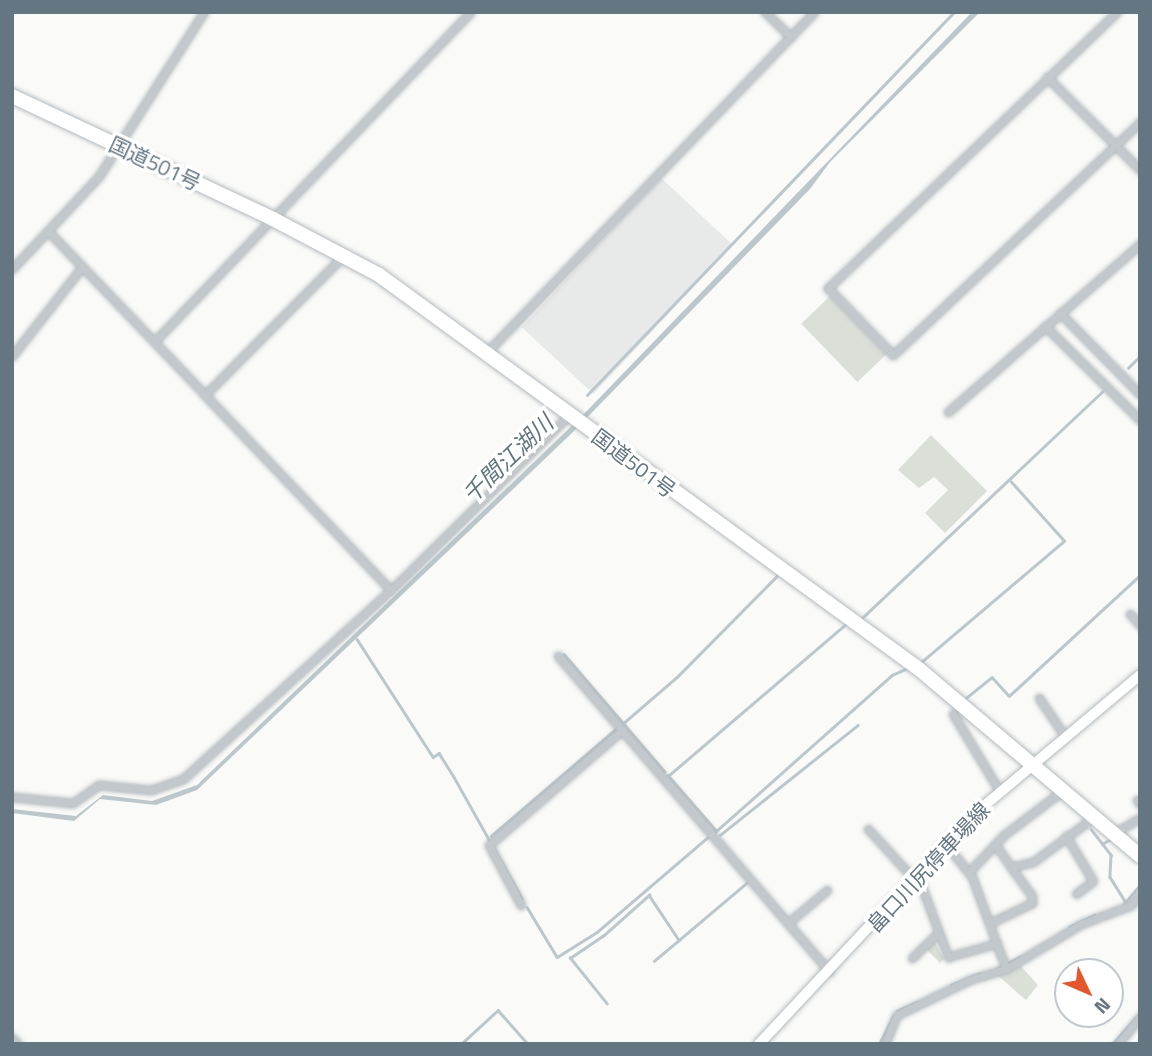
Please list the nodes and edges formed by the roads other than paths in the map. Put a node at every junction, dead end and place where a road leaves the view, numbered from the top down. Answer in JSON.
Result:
{"nodes":[{"id":1,"x":204,"y":12,"type":"edge"},
{"id":2,"x":471,"y":12,"type":"edge"},
{"id":3,"x":765,"y":12,"type":"edge"},
{"id":4,"x":814,"y":12,"type":"edge"},
{"id":5,"x":1116,"y":12,"type":"edge"},
{"id":6,"x":790,"y":37,"type":"junction"},
{"id":7,"x":1047,"y":77,"type":"junction"},
{"id":8,"x":12,"y":96,"type":"edge"},
{"id":9,"x":1140,"y":122,"type":"edge"},
{"id":10,"x":1115,"y":144,"type":"junction"},
{"id":11,"x":120,"y":147,"type":"junction"},
{"id":12,"x":1140,"y":170,"type":"edge"},
{"id":13,"x":273,"y":219,"type":"junction"},
{"id":14,"x":48,"y":231,"type":"junction"},
{"id":15,"x":1140,"y":244,"type":"edge"},
{"id":16,"x":344,"y":254,"type":"junction"},
{"id":17,"x":82,"y":267,"type":"junction"},
{"id":18,"x":12,"y":269,"type":"edge"},
{"id":19,"x":1060,"y":313,"type":"junction"},
{"id":20,"x":1045,"y":327,"type":"junction"},
{"id":21,"x":155,"y":341,"type":"junction"},
{"id":22,"x":486,"y":354,"type":"junction"},
{"id":23,"x":12,"y":356,"type":"edge"},
{"id":24,"x":1140,"y":394,"type":"edge"},
{"id":25,"x":205,"y":396,"type":"junction"},
{"id":26,"x":948,"y":412,"type":"dead end"},
{"id":27,"x":576,"y":420,"type":"junction"},
{"id":28,"x":1140,"y":421,"type":"edge"},
{"id":29,"x":391,"y":590,"type":"junction"},
{"id":30,"x":1130,"y":614,"type":"dead end"},
{"id":31,"x":1140,"y":625,"type":"edge"},
{"id":32,"x":558,"y":656,"type":"dead end"},
{"id":33,"x":1140,"y":675,"type":"edge"},
{"id":34,"x":1039,"y":698,"type":"dead end"},
{"id":35,"x":953,"y":714,"type":"dead end"},
{"id":36,"x":622,"y":730,"type":"junction"},
{"id":37,"x":1066,"y":738,"type":"junction"},
{"id":38,"x":1032,"y":768,"type":"junction"},
{"id":39,"x":1062,"y":791,"type":"junction"},
{"id":40,"x":1000,"y":792,"type":"junction"},
{"id":41,"x":12,"y":797,"type":"edge"},
{"id":42,"x":1094,"y":817,"type":"junction"},
{"id":43,"x":1140,"y":818,"type":"edge"},
{"id":44,"x":868,"y":829,"type":"dead end"},
{"id":45,"x":1114,"y":834,"type":"junction"},
{"id":46,"x":1066,"y":836,"type":"junction"},
{"id":47,"x":945,"y":843,"type":"junction"},
{"id":48,"x":995,"y":844,"type":"junction"},
{"id":49,"x":1140,"y":856,"type":"edge"},
{"id":50,"x":1011,"y":867,"type":"junction"},
{"id":51,"x":969,"y":872,"type":"junction"},
{"id":52,"x":915,"y":876,"type":"junction"},
{"id":53,"x":827,"y":890,"type":"dead end"},
{"id":54,"x":1076,"y":894,"type":"dead end"},
{"id":55,"x":1140,"y":894,"type":"edge"},
{"id":56,"x":522,"y":905,"type":"dead end"},
{"id":57,"x":788,"y":923,"type":"junction"},
{"id":58,"x":990,"y":923,"type":"junction"},
{"id":59,"x":939,"y":932,"type":"junction"},
{"id":60,"x":997,"y":943,"type":"junction"},
{"id":61,"x":912,"y":958,"type":"dead end"},
{"id":62,"x":1005,"y":966,"type":"junction"},
{"id":63,"x":830,"y":972,"type":"junction"},
{"id":64,"x":1140,"y":1017,"type":"edge"},
{"id":65,"x":12,"y":1038,"type":"edge"},
{"id":66,"x":18,"y":1044,"type":"edge"},
{"id":67,"x":760,"y":1044,"type":"edge"},
{"id":68,"x":885,"y":1044,"type":"edge"},
{"id":69,"x":1118,"y":1044,"type":"edge"}],
"edges":[{"from":1,"to":11,"type":"street"},
{"from":2,"to":13,"type":"street"},
{"from":3,"to":6,"type":"street"},
{"from":4,"to":6,"type":"street"},
{"from":5,"to":7,"type":"street"},
{"from":6,"to":22,"type":"street"},
{"from":7,"to":10,"type":"street"},
{"from":7,"to":10,"type":"street"},
{"from":8,"to":11,"type":"highway","name":"国道501号"},
{"from":9,"to":10,"type":"street"},
{"from":10,"to":12,"type":"street"},
{"from":11,"to":13,"type":"highway","name":"国道501号"},
{"from":11,"to":14,"type":"street"},
{"from":13,"to":16,"type":"highway","name":"国道501号"},
{"from":13,"to":21,"type":"street"},
{"from":14,"to":17,"type":"street"},
{"from":14,"to":18,"type":"street"},
{"from":15,"to":19,"type":"street"},
{"from":16,"to":22,"type":"highway","name":"国道501号"},
{"from":16,"to":25,"type":"street"},
{"from":17,"to":21,"type":"street"},
{"from":17,"to":23,"type":"street"},
{"from":19,"to":20,"type":"street"},
{"from":19,"to":24,"type":"street"},
{"from":20,"to":26,"type":"street"},
{"from":20,"to":28,"type":"street"},
{"from":21,"to":25,"type":"street"},
{"from":22,"to":27,"type":"highway","name":"国道501号"},
{"from":25,"to":29,"type":"street"},
{"from":27,"to":29,"type":"street"},
{"from":27,"to":38,"type":"highway","name":"国道501号"},
{"from":29,"to":41,"type":"street"},
{"from":30,"to":31,"type":"street"},
{"from":32,"to":36,"type":"street"},
{"from":33,"to":37,"type":"main road","name":"畠口川尻停車場線"},
{"from":34,"to":37,"type":"street"},
{"from":35,"to":40,"type":"street"},
{"from":36,"to":56,"type":"street"},
{"from":36,"to":57,"type":"street"},
{"from":37,"to":38,"type":"main road","name":"畠口川尻停車場線"},
{"from":38,"to":39,"type":"highway","name":"国道501号"},
{"from":38,"to":40,"type":"main road","name":"畠口川尻停車場線"},
{"from":39,"to":42,"type":"highway","name":"国道501号"},
{"from":39,"to":48,"type":"street"},
{"from":40,"to":47,"type":"main road","name":"畠口川尻停車場線"},
{"from":42,"to":45,"type":"highway","name":"国道501号"},
{"from":42,"to":46,"type":"street"},
{"from":43,"to":45,"type":"street"},
{"from":44,"to":52,"type":"street"},
{"from":45,"to":49,"type":"highway","name":"国道501号"},
{"from":46,"to":50,"type":"street"},
{"from":46,"to":54,"type":"street"},
{"from":47,"to":51,"type":"street"},
{"from":47,"to":52,"type":"main road","name":"畠口川尻停車場線"},
{"from":48,"to":50,"type":"street"},
{"from":48,"to":51,"type":"street"},
{"from":50,"to":58,"type":"street"},
{"from":51,"to":58,"type":"street"},
{"from":52,"to":59,"type":"street"},
{"from":52,"to":63,"type":"main road","name":"畠口川尻停車場線"},
{"from":53,"to":57,"type":"street"},
{"from":55,"to":62,"type":"street"},
{"from":57,"to":63,"type":"street"},
{"from":58,"to":60,"type":"street"},
{"from":59,"to":60,"type":"street"},
{"from":59,"to":61,"type":"street"},
{"from":60,"to":62,"type":"street"},
{"from":62,"to":68,"type":"street"},
{"from":63,"to":67,"type":"main road","name":"畠口川尻停車場線"},
{"from":64,"to":69,"type":"street"},
{"from":65,"to":66,"type":"street"}]}
